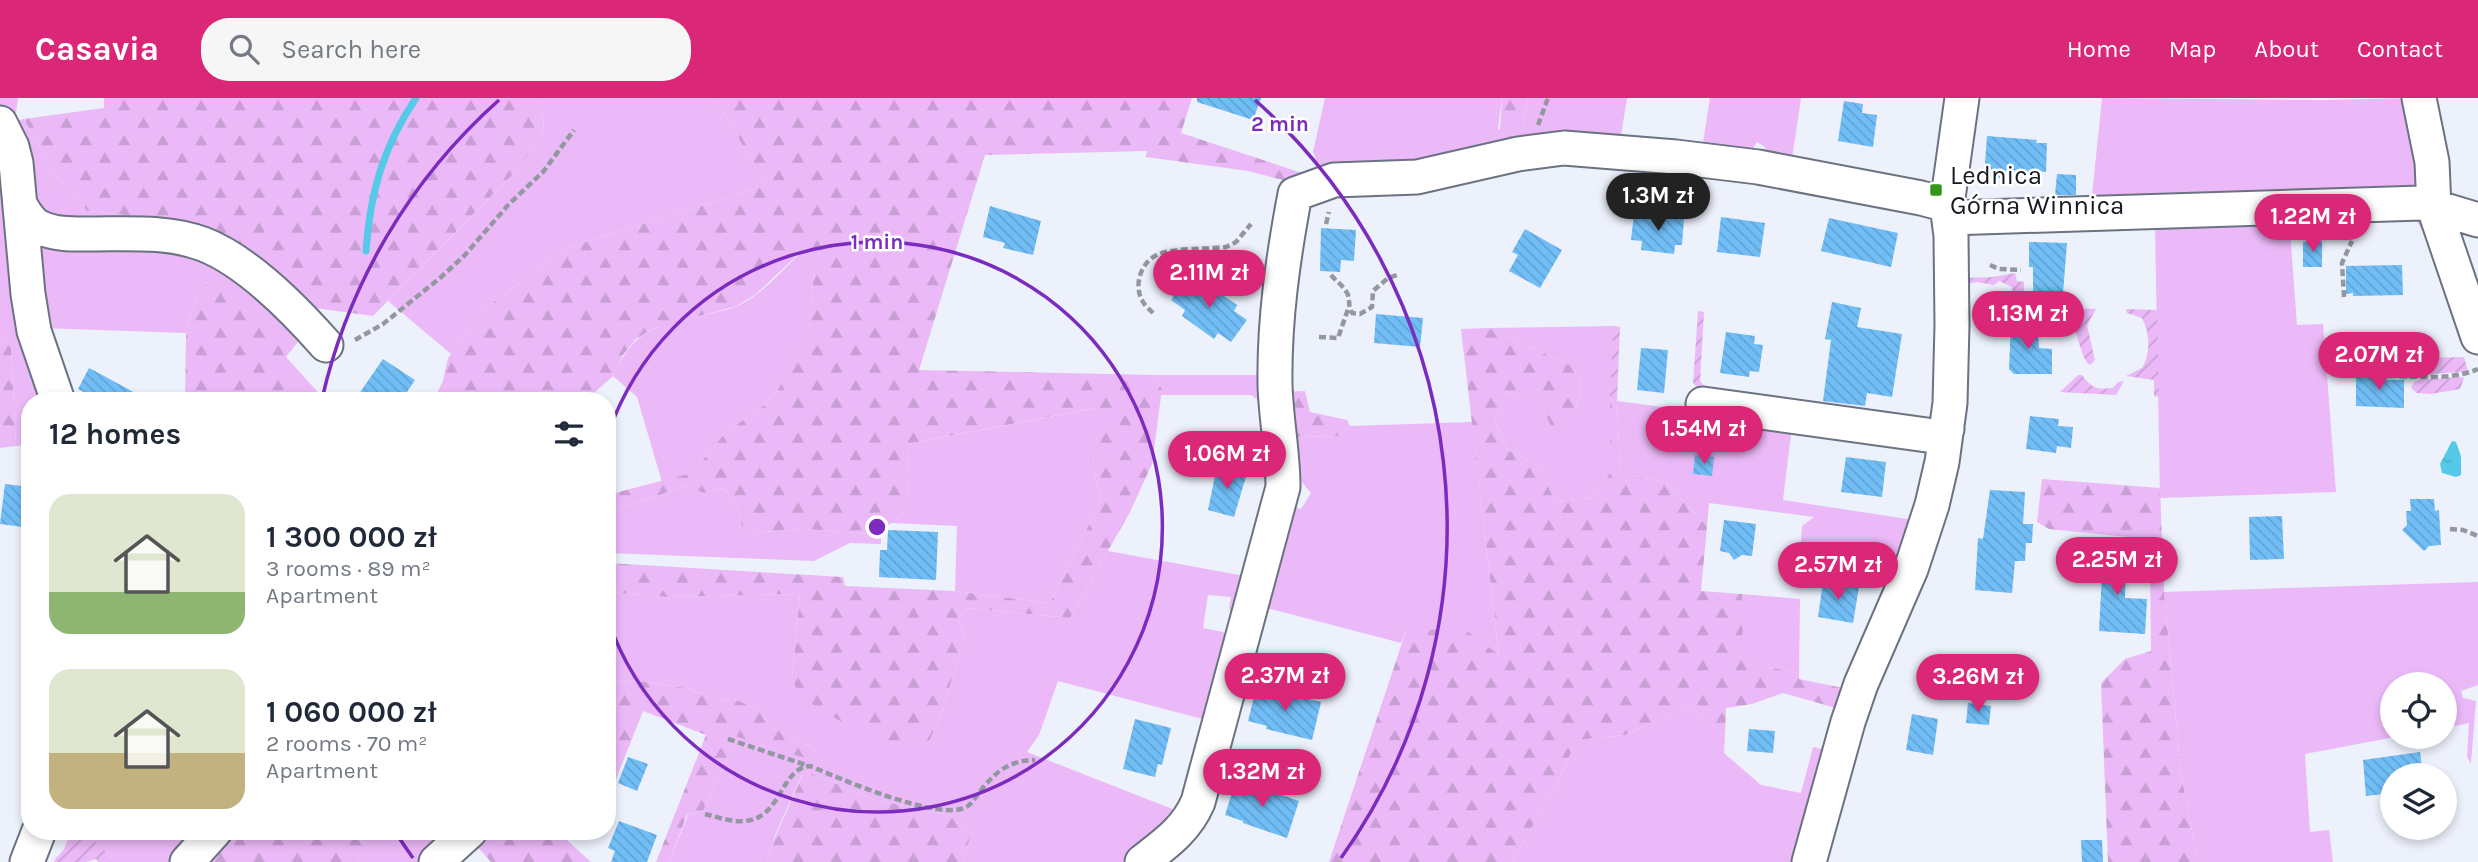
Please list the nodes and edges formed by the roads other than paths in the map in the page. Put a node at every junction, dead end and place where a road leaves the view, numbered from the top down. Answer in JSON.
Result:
{"nodes":[{"id":1,"x":1962,"y":98,"type":"edge"},
{"id":2,"x":2419,"y":98,"type":"edge"},
{"id":3,"x":0,"y":123,"type":"edge"},
{"id":4,"x":22,"y":208,"type":"junction"},
{"id":5,"x":2434,"y":208,"type":"junction"},
{"id":6,"x":1948,"y":211,"type":"junction"},
{"id":7,"x":2478,"y":220,"type":"edge"},
{"id":8,"x":2478,"y":337,"type":"edge"},
{"id":9,"x":341,"y":343,"type":"road end"},
{"id":10,"x":55,"y":392,"type":"edge"},
{"id":11,"x":1703,"y":404,"type":"dead end"},
{"id":12,"x":1947,"y":429,"type":"junction"},
{"id":13,"x":35,"y":840,"type":"edge"},
{"id":14,"x":207,"y":840,"type":"edge"},
{"id":15,"x":460,"y":840,"type":"edge"},
{"id":16,"x":26,"y":862,"type":"edge"},
{"id":17,"x":187,"y":862,"type":"edge"},
{"id":18,"x":436,"y":862,"type":"edge"},
{"id":19,"x":1142,"y":862,"type":"edge"},
{"id":20,"x":1809,"y":862,"type":"edge"}],
"edges":[{"from":1,"to":6,"type":"street"},
{"from":2,"to":5,"type":"street"},
{"from":3,"to":4,"type":"street"},
{"from":4,"to":9,"type":"street"},
{"from":4,"to":10,"type":"street"},
{"from":5,"to":6,"type":"street"},
{"from":5,"to":7,"type":"street"},
{"from":5,"to":8,"type":"street"},
{"from":6,"to":12,"type":"street"},
{"from":6,"to":19,"type":"street"},
{"from":11,"to":12,"type":"street"},
{"from":12,"to":20,"type":"street"},
{"from":13,"to":16,"type":"street"},
{"from":14,"to":17,"type":"street"},
{"from":15,"to":18,"type":"street"}]}
